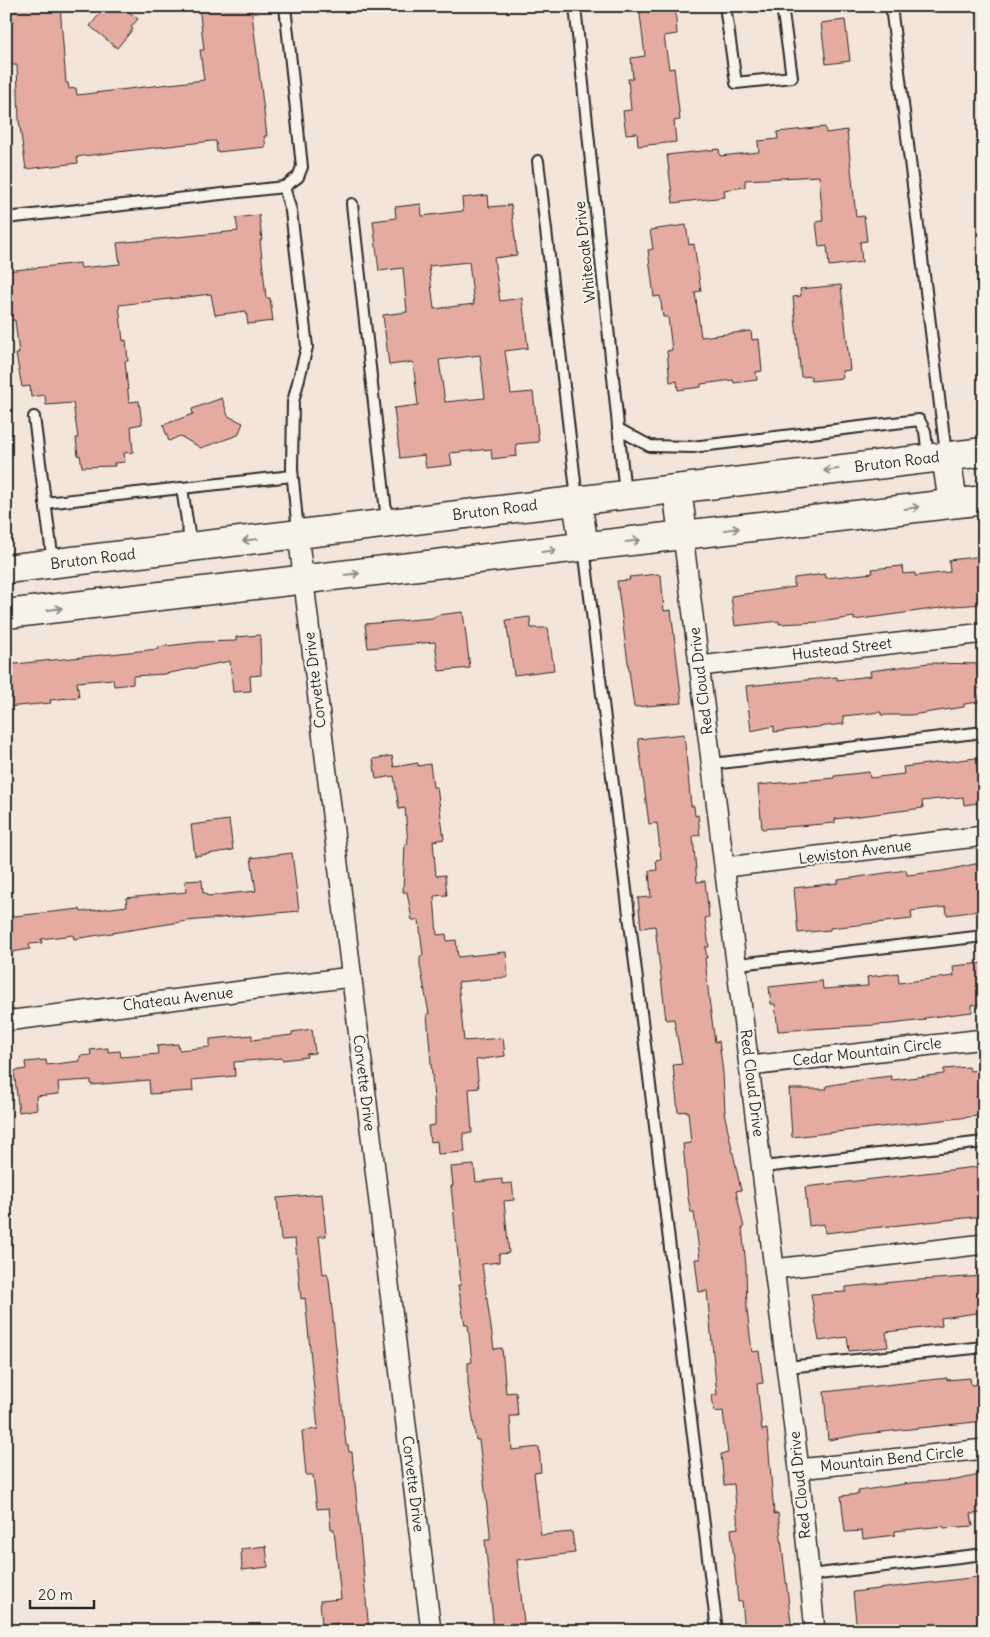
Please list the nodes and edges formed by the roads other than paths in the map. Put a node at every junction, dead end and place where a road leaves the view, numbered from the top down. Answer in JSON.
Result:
{"nodes":[{"id":1,"x":285,"y":6,"type":"edge"},
{"id":2,"x":575,"y":6,"type":"edge"},
{"id":3,"x":725,"y":6,"type":"edge"},
{"id":4,"x":782,"y":6,"type":"edge"},
{"id":5,"x":891,"y":6,"type":"edge"},
{"id":6,"x":538,"y":161,"type":"dead end"},
{"id":7,"x":284,"y":187,"type":"junction"},
{"id":8,"x":352,"y":204,"type":"dead end"},
{"id":9,"x":6,"y":218,"type":"edge"},
{"id":10,"x":34,"y":417,"type":"dead end"},
{"id":11,"x":618,"y":429,"type":"junction"},
{"id":12,"x":984,"y":452,"type":"edge"},
{"id":13,"x":937,"y":457,"type":"junction"},
{"id":14,"x":292,"y":476,"type":"junction"},
{"id":15,"x":182,"y":488,"type":"junction"},
{"id":16,"x":677,"y":489,"type":"junction"},
{"id":17,"x":625,"y":495,"type":"junction"},
{"id":18,"x":578,"y":500,"type":"junction"},
{"id":19,"x":984,"y":500,"type":"edge"},
{"id":20,"x":45,"y":503,"type":"junction"},
{"id":21,"x":953,"y":503,"type":"junction"},
{"id":22,"x":388,"y":524,"type":"junction"},
{"id":23,"x":298,"y":534,"type":"junction"},
{"id":24,"x":683,"y":535,"type":"junction"},
{"id":25,"x":584,"y":546,"type":"junction"},
{"id":26,"x":191,"y":547,"type":"junction"},
{"id":27,"x":53,"y":564,"type":"junction"},
{"id":28,"x":6,"y":569,"type":"edge"},
{"id":29,"x":303,"y":580,"type":"junction"},
{"id":30,"x":6,"y":614,"type":"edge"},
{"id":31,"x":984,"y":633,"type":"edge"},
{"id":32,"x":700,"y":666,"type":"junction"},
{"id":33,"x":984,"y":732,"type":"edge"},
{"id":34,"x":712,"y":764,"type":"junction"},
{"id":35,"x":984,"y":836,"type":"edge"},
{"id":36,"x":726,"y":867,"type":"junction"},
{"id":37,"x":984,"y":936,"type":"edge"},
{"id":38,"x":738,"y":964,"type":"junction"},
{"id":39,"x":351,"y":977,"type":"junction"},
{"id":40,"x":6,"y":1021,"type":"edge"},
{"id":41,"x":984,"y":1038,"type":"edge"},
{"id":42,"x":750,"y":1066,"type":"junction"},
{"id":43,"x":984,"y":1142,"type":"edge"},
{"id":44,"x":763,"y":1167,"type":"junction"},
{"id":45,"x":984,"y":1244,"type":"edge"},
{"id":46,"x":775,"y":1269,"type":"junction"},
{"id":47,"x":984,"y":1346,"type":"edge"},
{"id":48,"x":786,"y":1367,"type":"junction"},
{"id":49,"x":984,"y":1449,"type":"edge"},
{"id":50,"x":799,"y":1470,"type":"junction"},
{"id":51,"x":984,"y":1554,"type":"edge"},
{"id":52,"x":810,"y":1575,"type":"junction"},
{"id":53,"x":431,"y":1631,"type":"edge"},
{"id":54,"x":718,"y":1631,"type":"edge"},
{"id":55,"x":815,"y":1631,"type":"edge"}],
"edges":[{"from":1,"to":7,"type":"lane"},
{"from":2,"to":11,"type":"lane","name":"Whiteoak Drive"},
{"from":3,"to":4,"type":"lane"},
{"from":5,"to":13,"type":"lane"},
{"from":6,"to":18,"type":"lane"},
{"from":7,"to":9,"type":"lane"},
{"from":7,"to":14,"type":"lane"},
{"from":8,"to":22,"type":"lane"},
{"from":10,"to":20,"type":"lane"},
{"from":11,"to":13,"type":"lane"},
{"from":11,"to":17,"type":"lane","name":"Whiteoak Drive"},
{"from":12,"to":13,"type":"main road","name":"Bruton Road"},
{"from":13,"to":16,"type":"main road","name":"Bruton Road","one_way":true},
{"from":13,"to":21,"type":"main road"},
{"from":14,"to":15,"type":"lane"},
{"from":14,"to":23,"type":"lane"},
{"from":15,"to":20,"type":"lane"},
{"from":15,"to":26,"type":"lane"},
{"from":16,"to":17,"type":"main road","name":"Bruton Road"},
{"from":16,"to":24,"type":"main road"},
{"from":17,"to":18,"type":"main road","name":"Bruton Road"},
{"from":18,"to":22,"type":"main road","name":"Bruton Road"},
{"from":18,"to":25,"type":"main road"},
{"from":19,"to":21,"type":"main road"},
{"from":20,"to":27,"type":"lane"},
{"from":24,"to":21,"type":"main road","one_way":true},
{"from":22,"to":23,"type":"main road","name":"Bruton Road"},
{"from":23,"to":26,"type":"main road","name":"Bruton Road","one_way":true},
{"from":23,"to":29,"type":"street","name":"Corvette Drive"},
{"from":25,"to":24,"type":"main road","one_way":true},
{"from":24,"to":32,"type":"street","name":"Red Cloud Drive"},
{"from":29,"to":25,"type":"main road","one_way":true},
{"from":25,"to":54,"type":"lane"},
{"from":26,"to":27,"type":"main road","name":"Bruton Road"},
{"from":27,"to":28,"type":"main road","name":"Bruton Road"},
{"from":30,"to":29,"type":"main road","one_way":true},
{"from":29,"to":39,"type":"street","name":"Corvette Drive"},
{"from":31,"to":32,"type":"street","name":"Hustead Street"},
{"from":32,"to":34,"type":"street","name":"Red Cloud Drive"},
{"from":33,"to":34,"type":"lane"},
{"from":34,"to":36,"type":"street","name":"Red Cloud Drive"},
{"from":35,"to":36,"type":"street","name":"Lewiston Avenue"},
{"from":36,"to":38,"type":"street","name":"Red Cloud Drive"},
{"from":37,"to":38,"type":"lane"},
{"from":38,"to":42,"type":"street","name":"Red Cloud Drive"},
{"from":39,"to":40,"type":"street","name":"Chateau Avenue"},
{"from":39,"to":53,"type":"street","name":"Corvette Drive"},
{"from":41,"to":42,"type":"street","name":"Cedar Mountain Circle"},
{"from":42,"to":44,"type":"street","name":"Red Cloud Drive"},
{"from":43,"to":44,"type":"lane"},
{"from":44,"to":46,"type":"street","name":"Red Cloud Drive"},
{"from":45,"to":46,"type":"street"},
{"from":46,"to":48,"type":"street","name":"Red Cloud Drive"},
{"from":47,"to":48,"type":"lane"},
{"from":48,"to":50,"type":"street","name":"Red Cloud Drive"},
{"from":49,"to":50,"type":"street","name":"Mountain Bend Circle"},
{"from":50,"to":52,"type":"street","name":"Red Cloud Drive"},
{"from":51,"to":52,"type":"lane"},
{"from":52,"to":55,"type":"street","name":"Red Cloud Drive"}]}
